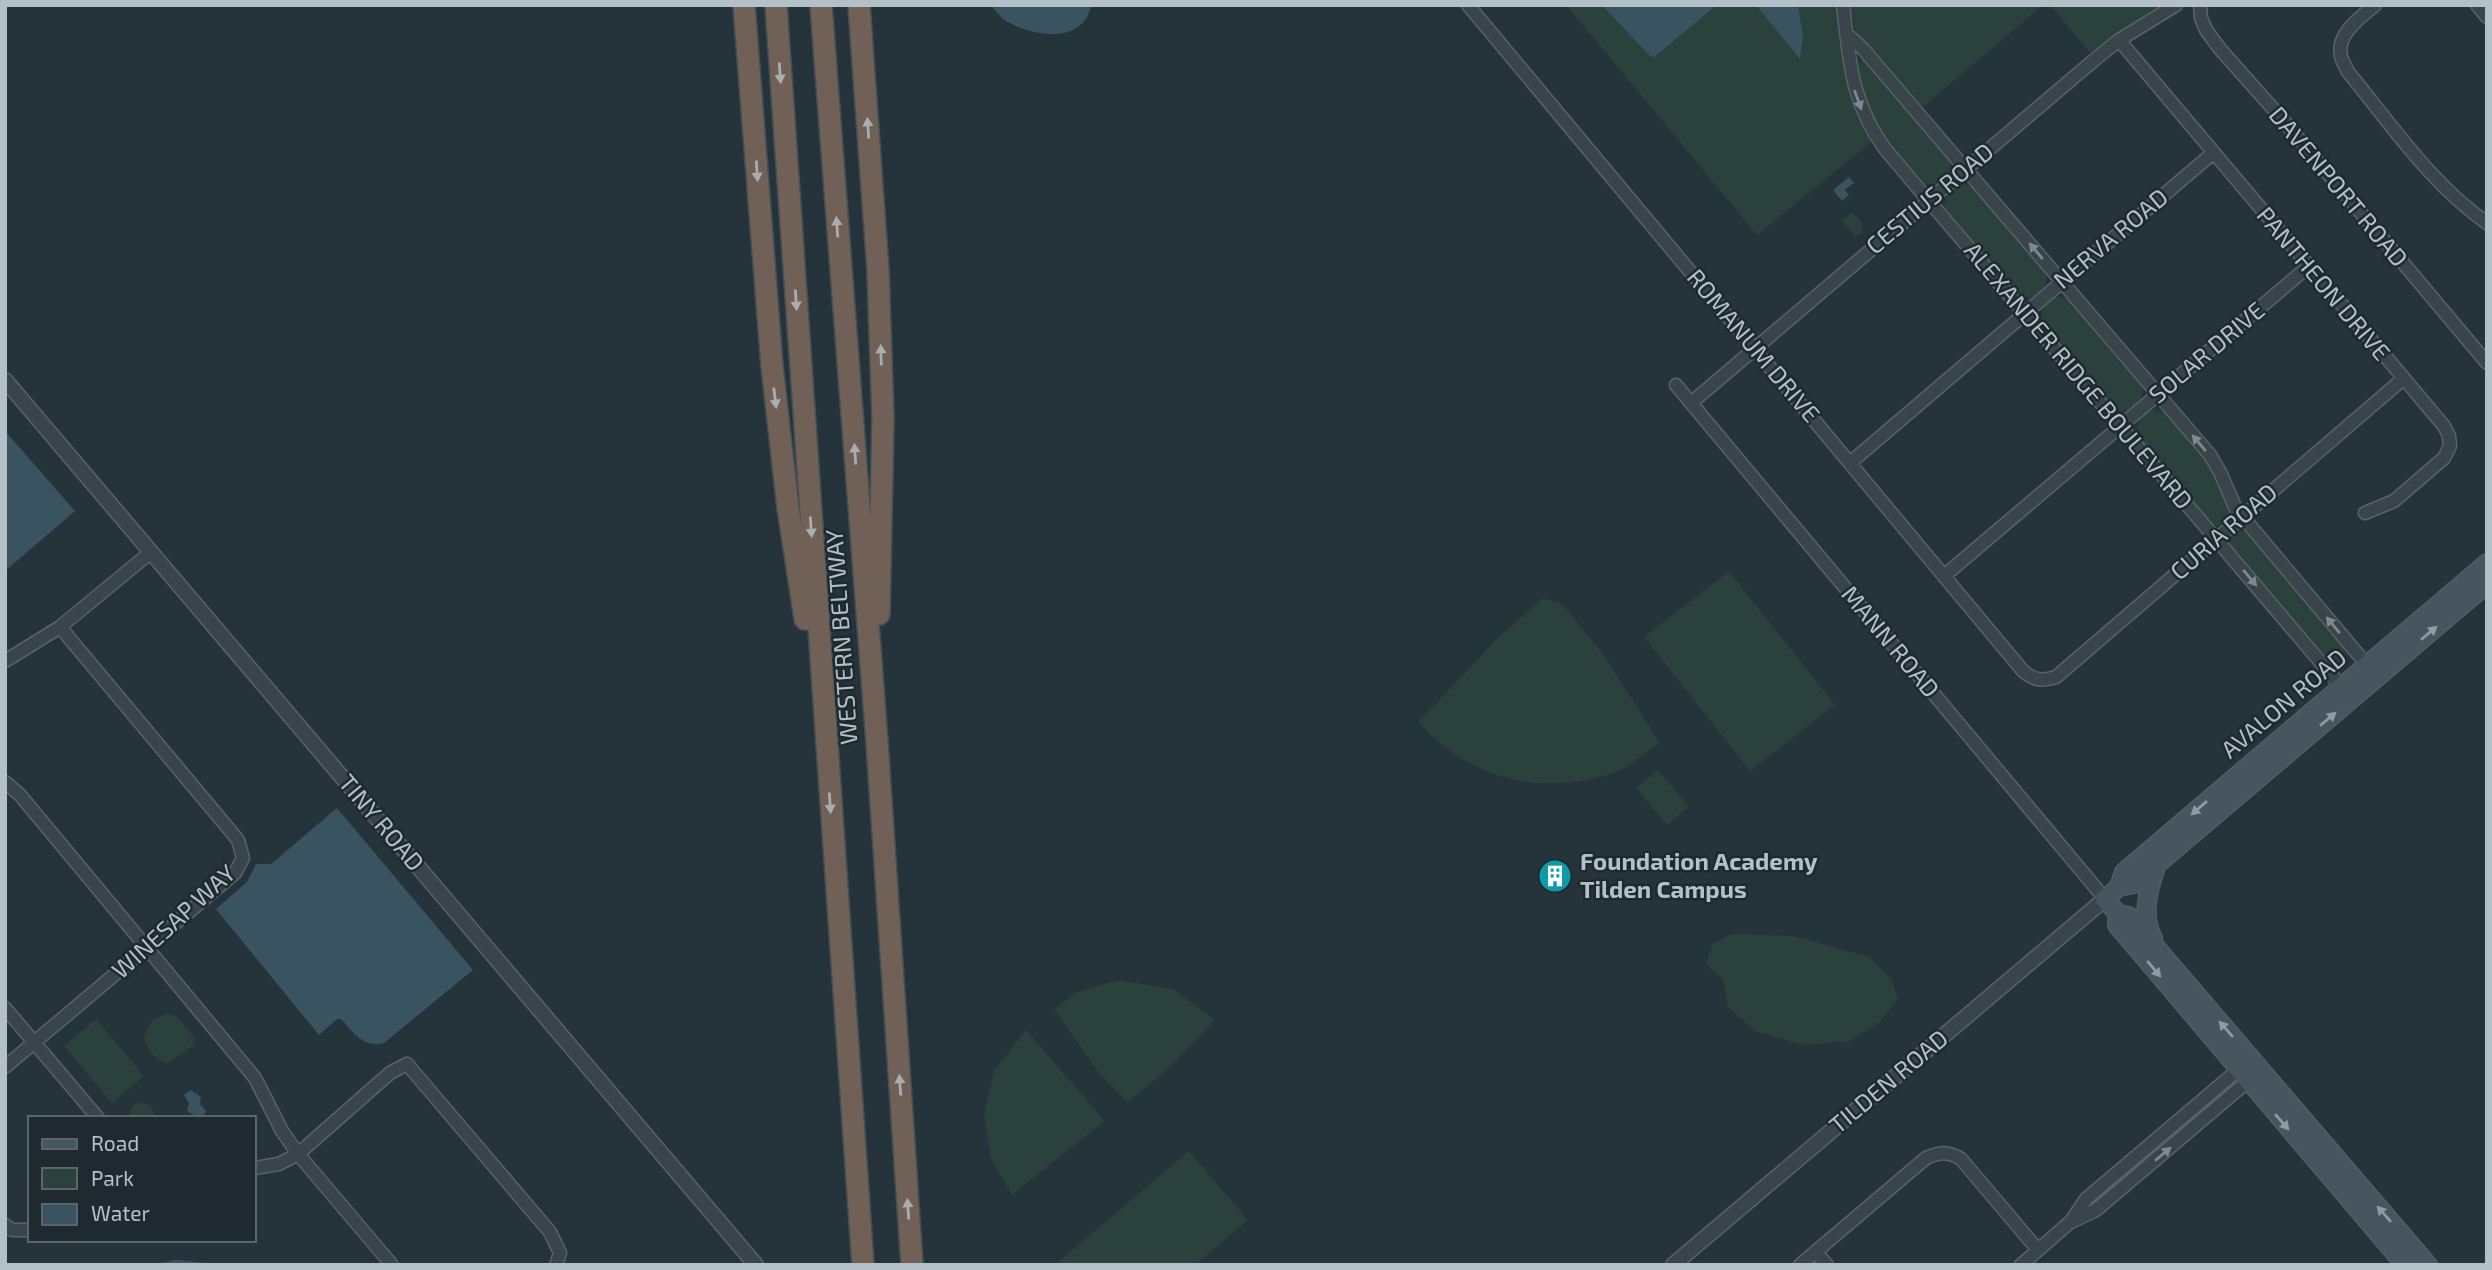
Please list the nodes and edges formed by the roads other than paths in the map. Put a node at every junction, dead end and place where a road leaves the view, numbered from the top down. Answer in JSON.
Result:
{"nodes":[{"id":1,"x":744,"y":5,"type":"edge"},
{"id":2,"x":776,"y":5,"type":"edge"},
{"id":3,"x":821,"y":5,"type":"edge"},
{"id":4,"x":859,"y":5,"type":"edge"},
{"id":5,"x":1468,"y":5,"type":"edge"},
{"id":6,"x":1843,"y":5,"type":"edge"},
{"id":7,"x":2176,"y":5,"type":"edge"},
{"id":8,"x":2200,"y":5,"type":"edge"},
{"id":9,"x":2375,"y":5,"type":"edge"},
{"id":10,"x":2477,"y":5,"type":"edge"},
{"id":11,"x":2487,"y":17,"type":"edge"},
{"id":12,"x":1846,"y":33,"type":"junction"},
{"id":13,"x":2119,"y":40,"type":"junction"},
{"id":14,"x":2213,"y":153,"type":"junction"},
{"id":15,"x":1966,"y":168,"type":"junction"},
{"id":16,"x":1928,"y":201,"type":"junction"},
{"id":17,"x":2487,"y":223,"type":"edge"},
{"id":18,"x":2309,"y":266,"type":"junction"},
{"id":19,"x":2062,"y":281,"type":"junction"},
{"id":20,"x":2024,"y":313,"type":"junction"},
{"id":21,"x":1755,"y":348,"type":"junction"},
{"id":22,"x":2487,"y":363,"type":"edge"},
{"id":23,"x":2403,"y":379,"type":"junction"},
{"id":24,"x":5,"y":380,"type":"edge"},
{"id":25,"x":1676,"y":385,"type":"dead end"},
{"id":26,"x":2158,"y":394,"type":"junction"},
{"id":27,"x":1691,"y":402,"type":"junction"},
{"id":28,"x":2121,"y":427,"type":"junction"},
{"id":29,"x":1850,"y":463,"type":"junction"},
{"id":30,"x":2365,"y":513,"type":"dead end"},
{"id":31,"x":2242,"y":517,"type":"junction"},
{"id":32,"x":2216,"y":538,"type":"junction"},
{"id":33,"x":151,"y":552,"type":"junction"},
{"id":34,"x":2487,"y":563,"type":"edge"},
{"id":35,"x":1944,"y":576,"type":"junction"},
{"id":36,"x":2487,"y":584,"type":"edge"},
{"id":37,"x":60,"y":627,"type":"junction"},
{"id":38,"x":5,"y":660,"type":"edge"},
{"id":39,"x":2372,"y":671,"type":"junction"},
{"id":40,"x":2042,"y":681,"type":"joint"},
{"id":41,"x":2346,"y":693,"type":"junction"},
{"id":42,"x":877,"y":742,"type":"junction"},
{"id":43,"x":828,"y":763,"type":"junction"},
{"id":44,"x":5,"y":782,"type":"edge"},
{"id":45,"x":2157,"y":865,"type":"junction"},
{"id":46,"x":2112,"y":893,"type":"junction"},
{"id":47,"x":2118,"y":914,"type":"junction"},
{"id":48,"x":148,"y":948,"type":"junction"},
{"id":49,"x":2159,"y":951,"type":"junction"},
{"id":50,"x":5,"y":1008,"type":"edge"},
{"id":51,"x":34,"y":1043,"type":"junction"},
{"id":52,"x":5,"y":1067,"type":"edge"},
{"id":53,"x":2250,"y":1070,"type":"junction"},
{"id":54,"x":96,"y":1116,"type":"edge"},
{"id":55,"x":2174,"y":1124,"type":"junction"},
{"id":56,"x":2183,"y":1136,"type":"junction"},
{"id":57,"x":298,"y":1154,"type":"junction"},
{"id":58,"x":256,"y":1168,"type":"edge"},
{"id":59,"x":2101,"y":1186,"type":"junction"},
{"id":60,"x":2110,"y":1198,"type":"junction"},
{"id":61,"x":2070,"y":1223,"type":"junction"},
{"id":62,"x":5,"y":1225,"type":"edge"},
{"id":63,"x":28,"y":1230,"type":"edge"},
{"id":64,"x":2038,"y":1250,"type":"junction"},
{"id":65,"x":1816,"y":1252,"type":"junction"},
{"id":66,"x":392,"y":1265,"type":"edge"},
{"id":67,"x":556,"y":1265,"type":"edge"},
{"id":68,"x":756,"y":1265,"type":"edge"},
{"id":69,"x":863,"y":1265,"type":"edge"},
{"id":70,"x":912,"y":1265,"type":"edge"},
{"id":71,"x":1673,"y":1265,"type":"edge"},
{"id":72,"x":1800,"y":1265,"type":"edge"},
{"id":73,"x":1827,"y":1265,"type":"edge"},
{"id":74,"x":2021,"y":1265,"type":"edge"},
{"id":75,"x":2405,"y":1265,"type":"edge"},
{"id":76,"x":2428,"y":1265,"type":"edge"}],
"edges":[{"from":1,"to":43,"type":"highway","one_way":true},
{"from":2,"to":43,"type":"highway","name":"WESTERN BELTWAY","one_way":true},
{"from":42,"to":3,"type":"highway","name":"WESTERN BELTWAY","one_way":true},
{"from":42,"to":4,"type":"highway","one_way":true},
{"from":5,"to":21,"type":"street","name":"ROMANUM DRIVE"},
{"from":6,"to":12,"type":"street","name":"ALEXANDER RIDGE BOULEVARD"},
{"from":7,"to":13,"type":"street","name":"CESTIUS ROAD"},
{"from":8,"to":22,"type":"street","name":"DAVENPORT ROAD"},
{"from":9,"to":17,"type":"street"},
{"from":10,"to":11,"type":"street"},
{"from":12,"to":15,"type":"street","name":"ALEXANDER RIDGE BOULEVARD"},
{"from":12,"to":16,"type":"street","name":"ALEXANDER RIDGE BOULEVARD","one_way":true},
{"from":13,"to":14,"type":"street","name":"PANTHEON DRIVE"},
{"from":13,"to":15,"type":"street","name":"CESTIUS ROAD"},
{"from":14,"to":18,"type":"street","name":"PANTHEON DRIVE"},
{"from":14,"to":19,"type":"street","name":"NERVA ROAD"},
{"from":15,"to":16,"type":"street","name":"CESTIUS ROAD"},
{"from":19,"to":15,"type":"street","name":"ALEXANDER RIDGE BOULEVARD","one_way":true},
{"from":16,"to":20,"type":"street","name":"ALEXANDER RIDGE BOULEVARD"},
{"from":16,"to":21,"type":"street","name":"CESTIUS ROAD"},
{"from":18,"to":23,"type":"street","name":"PANTHEON DRIVE"},
{"from":18,"to":26,"type":"street","name":"SOLAR DRIVE"},
{"from":19,"to":20,"type":"street","name":"NERVA ROAD"},
{"from":19,"to":26,"type":"street","name":"ALEXANDER RIDGE BOULEVARD"},
{"from":20,"to":28,"type":"street","name":"ALEXANDER RIDGE BOULEVARD"},
{"from":20,"to":29,"type":"street","name":"NERVA ROAD"},
{"from":21,"to":27,"type":"street","name":"CESTIUS ROAD"},
{"from":21,"to":29,"type":"street","name":"ROMANUM DRIVE"},
{"from":23,"to":30,"type":"street","name":"PANTHEON DRIVE"},
{"from":23,"to":31,"type":"street","name":"CURIA ROAD"},
{"from":24,"to":33,"type":"street","name":"TINY ROAD"},
{"from":25,"to":27,"type":"street","name":"MANN ROAD"},
{"from":26,"to":28,"type":"street","name":"SOLAR DRIVE"},
{"from":31,"to":26,"type":"street","name":"ALEXANDER RIDGE BOULEVARD","one_way":true},
{"from":27,"to":46,"type":"street","name":"MANN ROAD"},
{"from":28,"to":32,"type":"street","name":"ALEXANDER RIDGE BOULEVARD"},
{"from":28,"to":35,"type":"street","name":"SOLAR DRIVE"},
{"from":29,"to":35,"type":"street","name":"ROMANUM DRIVE"},
{"from":31,"to":32,"type":"street","name":"CURIA ROAD"},
{"from":39,"to":31,"type":"street","name":"ALEXANDER RIDGE BOULEVARD","one_way":true},
{"from":32,"to":40,"type":"street","name":"CURIA ROAD"},
{"from":32,"to":41,"type":"street","name":"ALEXANDER RIDGE BOULEVARD","one_way":true},
{"from":33,"to":37,"type":"street"},
{"from":33,"to":68,"type":"street","name":"TINY ROAD"},
{"from":34,"to":39,"type":"main road","name":"AVALON ROAD"},
{"from":35,"to":40,"type":"street","name":"ROMANUM DRIVE"},
{"from":39,"to":36,"type":"main road","name":"AVALON ROAD","one_way":true},
{"from":37,"to":38,"type":"street"},
{"from":37,"to":48,"type":"street","name":"WINESAP WAY"},
{"from":39,"to":41,"type":"main road","name":"AVALON ROAD"},
{"from":45,"to":41,"type":"main road","name":"AVALON ROAD","one_way":true},
{"from":41,"to":46,"type":"main road","name":"AVALON ROAD","one_way":true},
{"from":70,"to":42,"type":"highway","name":"WESTERN BELTWAY","one_way":true},
{"from":43,"to":69,"type":"highway","name":"WESTERN BELTWAY","one_way":true},
{"from":44,"to":48,"type":"street"},
{"from":45,"to":46,"type":"main road","name":"AVALON ROAD"},
{"from":45,"to":49,"type":"main road"},
{"from":46,"to":47,"type":"main road"},
{"from":46,"to":71,"type":"street","name":"TILDEN ROAD"},
{"from":47,"to":49,"type":"main road"},
{"from":47,"to":53,"type":"main road","one_way":true},
{"from":48,"to":51,"type":"street","name":"WINESAP WAY"},
{"from":48,"to":57,"type":"street"},
{"from":53,"to":49,"type":"main road","one_way":true},
{"from":50,"to":51,"type":"street"},
{"from":51,"to":52,"type":"street","name":"WINESAP WAY"},
{"from":51,"to":54,"type":"street"},
{"from":53,"to":55,"type":"street"},
{"from":53,"to":56,"type":"street"},
{"from":53,"to":75,"type":"main road","one_way":true},
{"from":76,"to":53,"type":"main road","one_way":true},
{"from":55,"to":56,"type":"street"},
{"from":55,"to":59,"type":"street"},
{"from":60,"to":56,"type":"street","one_way":true},
{"from":57,"to":58,"type":"street"},
{"from":57,"to":66,"type":"street"},
{"from":57,"to":67,"type":"street"},
{"from":59,"to":60,"type":"street"},
{"from":59,"to":61,"type":"street"},
{"from":60,"to":61,"type":"street"},
{"from":61,"to":64,"type":"street"},
{"from":62,"to":63,"type":"street"},
{"from":64,"to":65,"type":"street"},
{"from":64,"to":74,"type":"street"},
{"from":65,"to":72,"type":"street"},
{"from":65,"to":73,"type":"street"}]}
